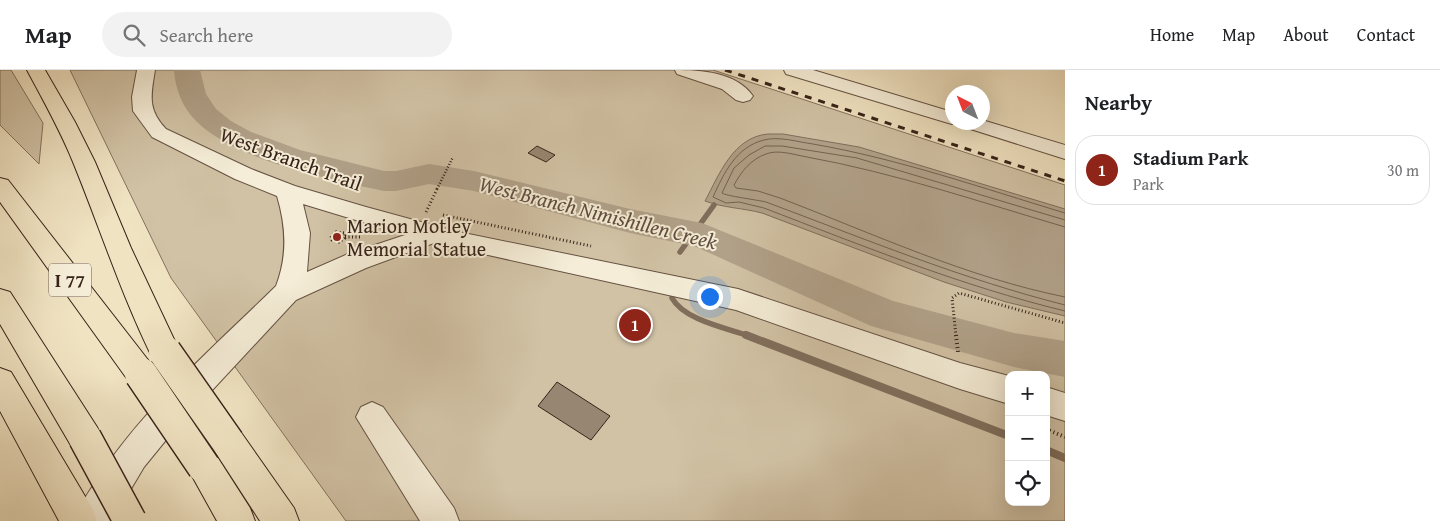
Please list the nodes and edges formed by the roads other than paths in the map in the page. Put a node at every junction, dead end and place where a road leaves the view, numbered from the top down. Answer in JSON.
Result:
{"nodes":[{"id":1,"x":36,"y":70,"type":"edge"},
{"id":2,"x":146,"y":70,"type":"edge"},
{"id":3,"x":684,"y":70,"type":"edge"},
{"id":4,"x":794,"y":70,"type":"edge"},
{"id":5,"x":815,"y":73,"type":"edge"},
{"id":6,"x":743,"y":96,"type":"dead end"},
{"id":7,"x":945,"y":116,"type":"edge"},
{"id":8,"x":990,"y":129,"type":"edge"},
{"id":9,"x":1065,"y":152,"type":"edge"},
{"id":10,"x":0,"y":185,"type":"edge"},
{"id":11,"x":287,"y":191,"type":"junction"},
{"id":12,"x":428,"y":221,"type":"junction"},
{"id":13,"x":286,"y":293,"type":"junction"},
{"id":14,"x":0,"y":300,"type":"edge"},
{"id":15,"x":0,"y":381,"type":"edge"},
{"id":16,"x":1005,"y":389,"type":"edge"},
{"id":17,"x":1050,"y":403,"type":"edge"},
{"id":18,"x":1065,"y":407,"type":"edge"},
{"id":19,"x":372,"y":417,"type":"dead end"},
{"id":20,"x":79,"y":521,"type":"edge"},
{"id":21,"x":91,"y":521,"type":"edge"},
{"id":22,"x":130,"y":521,"type":"edge"},
{"id":23,"x":237,"y":521,"type":"edge"},
{"id":24,"x":281,"y":521,"type":"edge"},
{"id":25,"x":441,"y":521,"type":"edge"}],
"edges":[{"from":1,"to":24,"type":"highway","bridge":true},
{"from":2,"to":11,"type":"street"},
{"from":3,"to":6,"type":"street"},
{"from":4,"to":5,"type":"street"},
{"from":5,"to":7,"type":"street"},
{"from":8,"to":9,"type":"street"},
{"from":10,"to":23,"type":"highway","number":"I 77","bridge":true},
{"from":11,"to":12,"type":"street"},
{"from":11,"to":13,"type":"street"},
{"from":12,"to":13,"type":"street"},
{"from":12,"to":16,"type":"street"},
{"from":13,"to":21,"type":"street"},
{"from":14,"to":22,"type":"highway","bridge":true},
{"from":15,"to":20,"type":"highway"},
{"from":17,"to":18,"type":"street"},
{"from":19,"to":25,"type":"street"}]}
